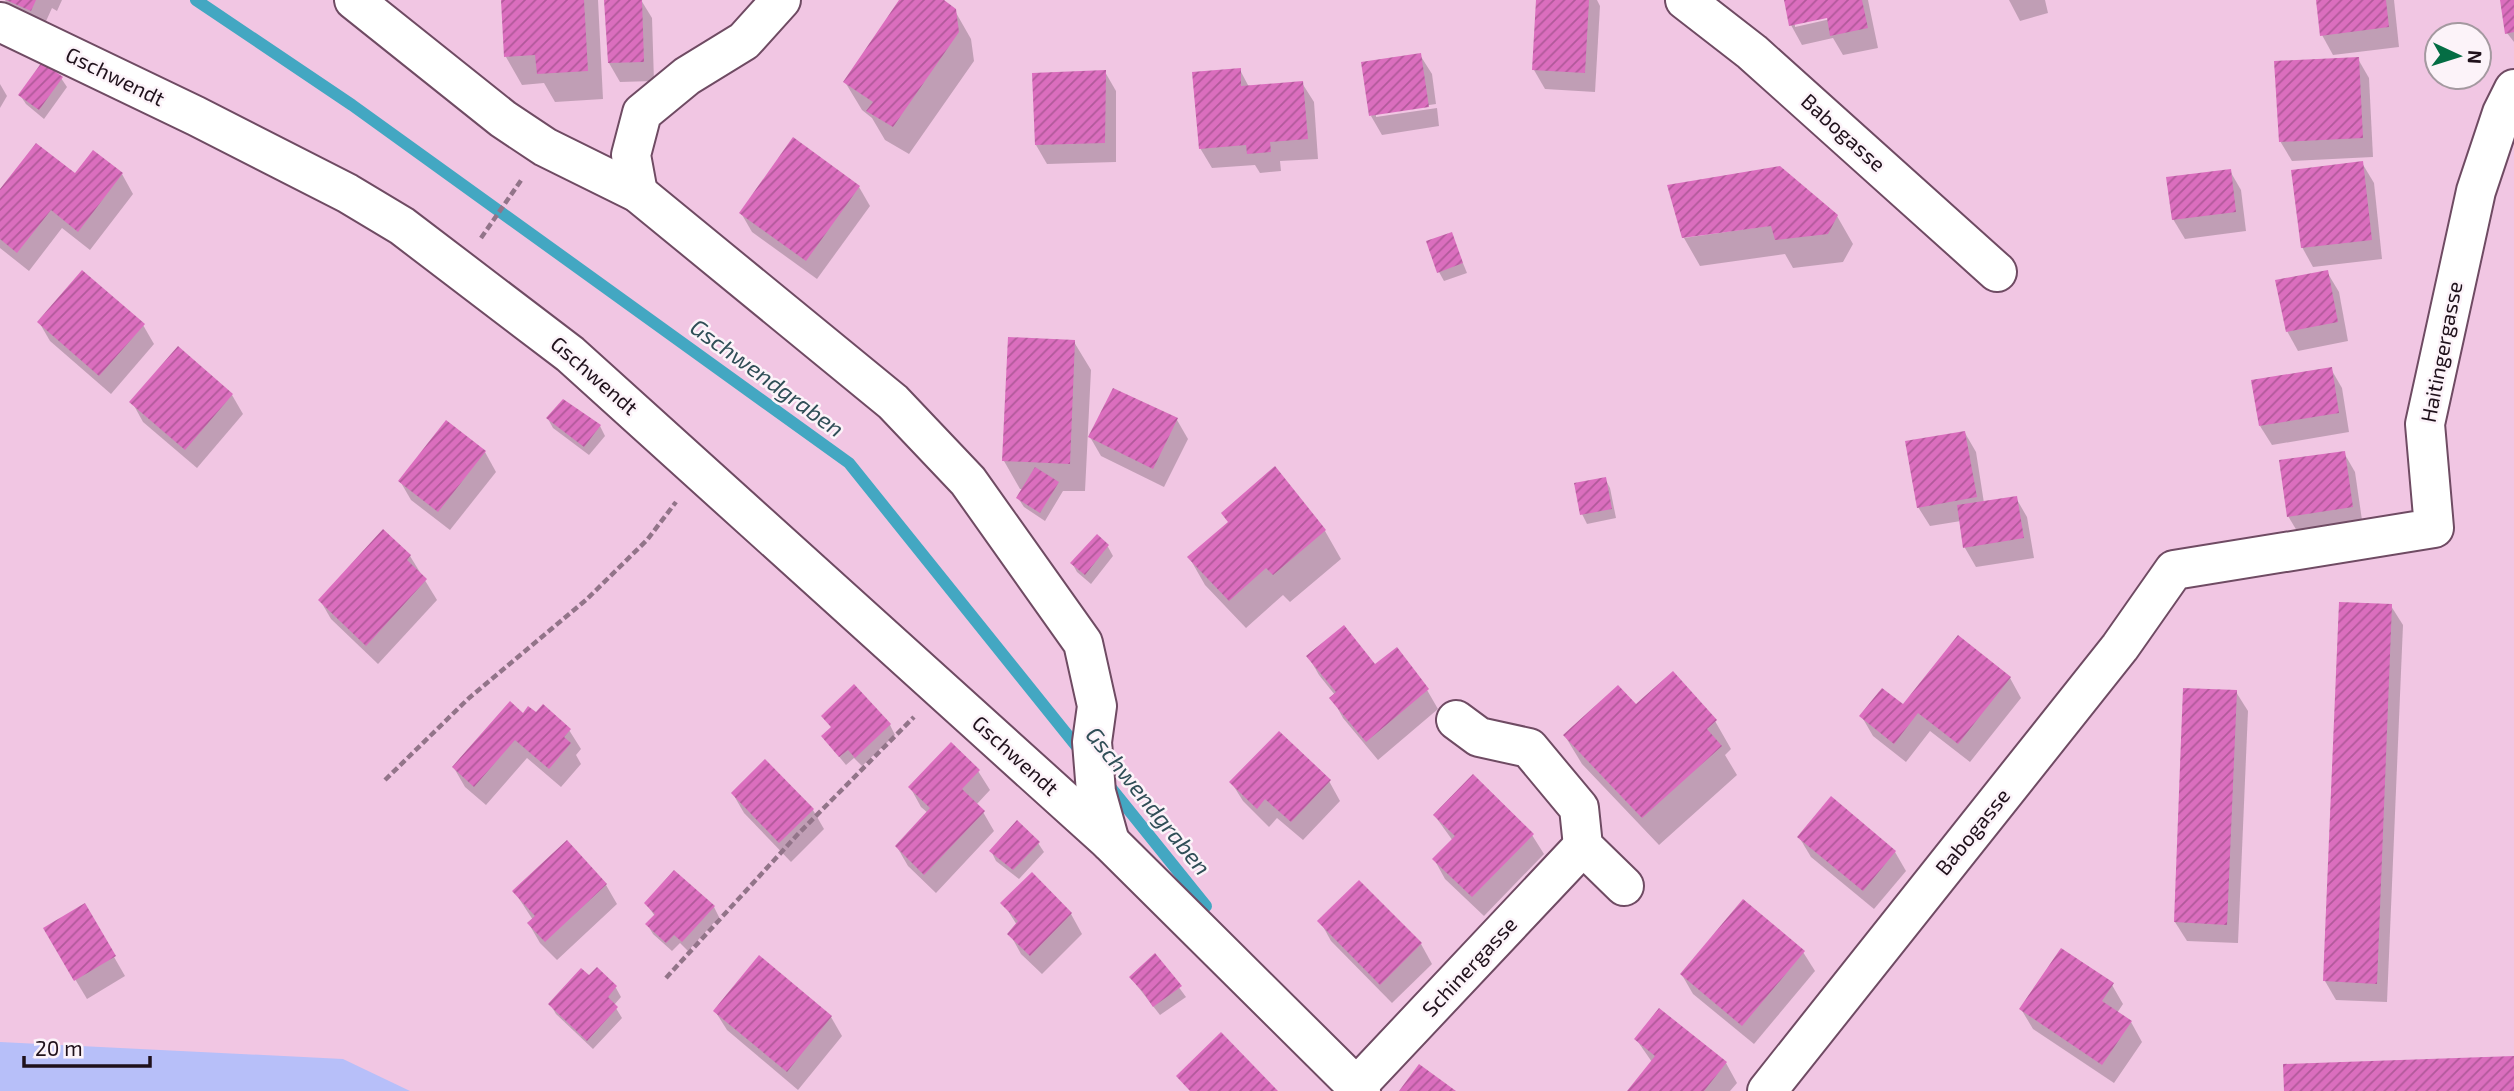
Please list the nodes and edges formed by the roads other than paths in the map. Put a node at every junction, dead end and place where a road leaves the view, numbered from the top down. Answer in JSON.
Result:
{"nodes":[{"id":1,"x":354,"y":0,"type":"edge"},
{"id":2,"x":781,"y":0,"type":"edge"},
{"id":3,"x":1685,"y":0,"type":"edge"},
{"id":4,"x":0,"y":22,"type":"edge"},
{"id":5,"x":2514,"y":89,"type":"edge"},
{"id":6,"x":638,"y":193,"type":"junction"},
{"id":7,"x":1997,"y":272,"type":"dead end"},
{"id":8,"x":2174,"y":570,"type":"joint"},
{"id":9,"x":1456,"y":720,"type":"dead end"},
{"id":10,"x":1110,"y":842,"type":"junction"},
{"id":11,"x":1583,"y":846,"type":"junction"},
{"id":12,"x":1624,"y":886,"type":"dead end"},
{"id":13,"x":1359,"y":1089,"type":"edge"},
{"id":14,"x":1767,"y":1091,"type":"edge"}],
"edges":[{"from":1,"to":6,"type":"street","name":"Gschwendt"},
{"from":2,"to":6,"type":"street"},
{"from":3,"to":7,"type":"street","name":"Babogasse"},
{"from":4,"to":10,"type":"street","name":"Gschwendt"},
{"from":5,"to":8,"type":"street","name":"Haitingergasse"},
{"from":6,"to":10,"type":"street","name":"Gschwendt"},
{"from":8,"to":14,"type":"street","name":"Babogasse"},
{"from":9,"to":11,"type":"street"},
{"from":10,"to":13,"type":"street","name":"Gschwendt"},
{"from":11,"to":12,"type":"street"},
{"from":11,"to":13,"type":"street","name":"Schinergasse"}]}
